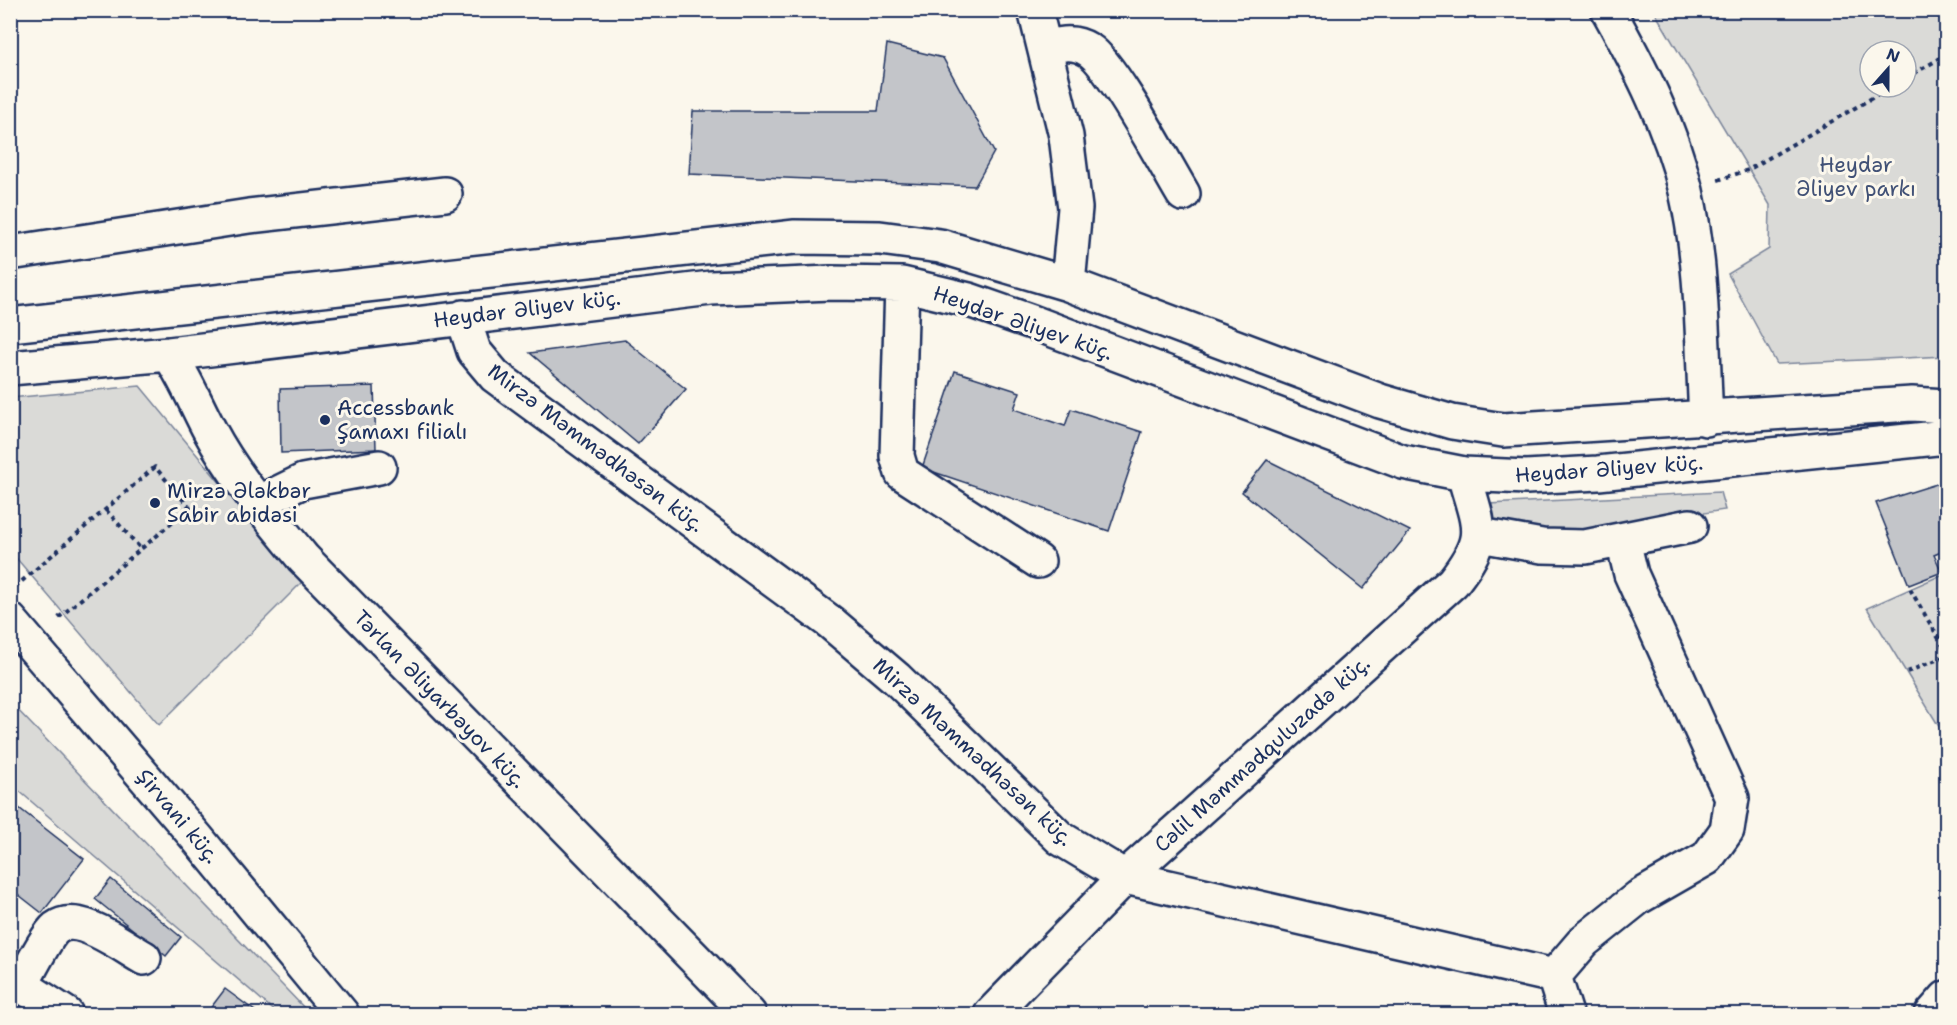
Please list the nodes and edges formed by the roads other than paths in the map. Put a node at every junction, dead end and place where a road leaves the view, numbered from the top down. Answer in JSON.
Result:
{"nodes":[{"id":1,"x":1035,"y":10,"type":"edge"},
{"id":2,"x":1608,"y":10,"type":"edge"},
{"id":3,"x":1045,"y":48,"type":"junction"},
{"id":4,"x":445,"y":194,"type":"dead end"},
{"id":5,"x":1183,"y":194,"type":"dead end"},
{"id":6,"x":10,"y":253,"type":"edge"},
{"id":7,"x":902,"y":284,"type":"junction"},
{"id":8,"x":1068,"y":284,"type":"junction"},
{"id":9,"x":463,"y":317,"type":"junction"},
{"id":10,"x":10,"y":325,"type":"edge"},
{"id":11,"x":169,"y":354,"type":"junction"},
{"id":12,"x":10,"y":368,"type":"edge"},
{"id":13,"x":1947,"y":406,"type":"edge"},
{"id":14,"x":1706,"y":418,"type":"junction"},
{"id":15,"x":1947,"y":437,"type":"edge"},
{"id":16,"x":379,"y":467,"type":"dead end"},
{"id":17,"x":1464,"y":474,"type":"junction"},
{"id":18,"x":258,"y":503,"type":"junction"},
{"id":19,"x":1690,"y":526,"type":"dead end"},
{"id":20,"x":1480,"y":535,"type":"junction"},
{"id":21,"x":1623,"y":541,"type":"junction"},
{"id":22,"x":1038,"y":561,"type":"dead end"},
{"id":23,"x":20,"y":631,"type":"edge"},
{"id":24,"x":1125,"y":877,"type":"junction"},
{"id":25,"x":144,"y":958,"type":"dead end"},
{"id":26,"x":1554,"y":976,"type":"junction"},
{"id":27,"x":16,"y":981,"type":"edge"},
{"id":28,"x":1947,"y":998,"type":"edge"},
{"id":29,"x":66,"y":1014,"type":"edge"},
{"id":30,"x":342,"y":1014,"type":"edge"},
{"id":31,"x":749,"y":1014,"type":"edge"},
{"id":32,"x":991,"y":1014,"type":"edge"},
{"id":33,"x":1566,"y":1014,"type":"edge"},
{"id":34,"x":1932,"y":1014,"type":"edge"}],
"edges":[{"from":1,"to":3,"type":"street"},
{"from":2,"to":14,"type":"street"},
{"from":3,"to":5,"type":"street"},
{"from":3,"to":8,"type":"street"},
{"from":4,"to":6,"type":"street"},
{"from":7,"to":9,"type":"street","name":"Heydər Əliyev küç."},
{"from":7,"to":17,"type":"street","name":"Heydər Əliyev küç."},
{"from":7,"to":22,"type":"street"},
{"from":8,"to":10,"type":"street"},
{"from":8,"to":14,"type":"street"},
{"from":9,"to":11,"type":"street","name":"Heydər Əliyev küç."},
{"from":9,"to":24,"type":"street","name":"Mirzə Məmmədhəsən küç."},
{"from":11,"to":12,"type":"street","name":"Heydər Əliyev küç."},
{"from":11,"to":18,"type":"street","name":"Tərlan Əliyarbəyov küç."},
{"from":13,"to":14,"type":"street"},
{"from":15,"to":17,"type":"street","name":"Heydər Əliyev küç."},
{"from":16,"to":18,"type":"street"},
{"from":17,"to":20,"type":"street"},
{"from":18,"to":31,"type":"street","name":"Tərlan Əliyarbəyov küç."},
{"from":19,"to":21,"type":"street"},
{"from":20,"to":21,"type":"street"},
{"from":20,"to":24,"type":"street","name":"Cəlil Məmmədquluzadə küç."},
{"from":21,"to":26,"type":"street"},
{"from":23,"to":30,"type":"street","name":"Şirvani küç."},
{"from":24,"to":26,"type":"street","name":"Mirzə Məmmədhəsən küç."},
{"from":24,"to":32,"type":"street","name":"Cəlil Məmmədquluzadə küç."},
{"from":25,"to":27,"type":"street"},
{"from":26,"to":33,"type":"street"},
{"from":27,"to":29,"type":"street"},
{"from":28,"to":34,"type":"street"}]}
